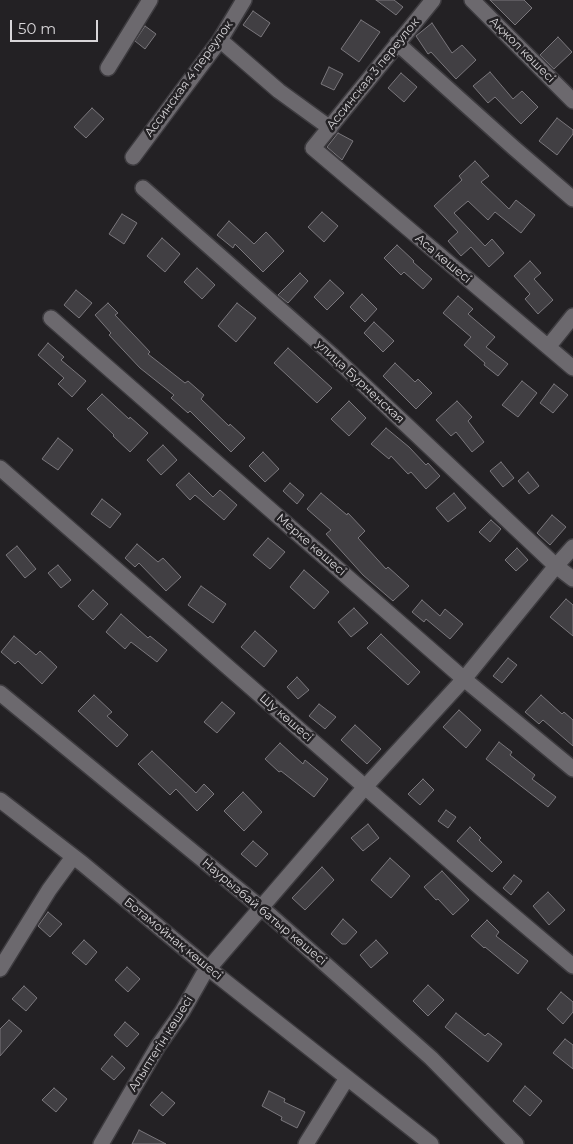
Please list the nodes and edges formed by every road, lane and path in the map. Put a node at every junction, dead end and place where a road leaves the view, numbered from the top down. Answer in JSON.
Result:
{"nodes":[{"id":1,"x":150,"y":0,"type":"edge"},
{"id":2,"x":244,"y":0,"type":"edge"},
{"id":3,"x":433,"y":0,"type":"edge"},
{"id":4,"x":472,"y":0,"type":"edge"},
{"id":5,"x":220,"y":40,"type":"junction"},
{"id":6,"x":397,"y":43,"type":"junction"},
{"id":7,"x":108,"y":68,"type":"dead end"},
{"id":8,"x":573,"y":101,"type":"edge"},
{"id":9,"x":330,"y":128,"type":"junction"},
{"id":10,"x":313,"y":148,"type":"joint"},
{"id":11,"x":133,"y":157,"type":"dead end"},
{"id":12,"x":144,"y":188,"type":"dead end"},
{"id":13,"x":573,"y":199,"type":"edge"},
{"id":14,"x":573,"y":316,"type":"edge"},
{"id":15,"x":51,"y":318,"type":"dead end"},
{"id":16,"x":548,"y":346,"type":"junction"},
{"id":17,"x":573,"y":368,"type":"edge"},
{"id":18,"x":0,"y":468,"type":"edge"},
{"id":19,"x":573,"y":547,"type":"edge"},
{"id":20,"x":556,"y":566,"type":"junction"},
{"id":21,"x":573,"y":579,"type":"edge"},
{"id":22,"x":464,"y":679,"type":"junction"},
{"id":23,"x":0,"y":693,"type":"edge"},
{"id":24,"x":573,"y":769,"type":"edge"},
{"id":25,"x":365,"y":787,"type":"junction"},
{"id":26,"x":0,"y":800,"type":"edge"},
{"id":27,"x":73,"y":857,"type":"junction"},
{"id":28,"x":261,"y":908,"type":"junction"},
{"id":29,"x":573,"y":966,"type":"edge"},
{"id":30,"x":208,"y":968,"type":"junction"},
{"id":31,"x":0,"y":969,"type":"edge"},
{"id":32,"x":347,"y":1078,"type":"junction"},
{"id":33,"x":101,"y":1144,"type":"edge"},
{"id":34,"x":306,"y":1144,"type":"edge"},
{"id":35,"x":431,"y":1144,"type":"edge"},
{"id":36,"x":516,"y":1144,"type":"edge"}],
"edges":[{"from":1,"to":7,"type":"street"},
{"from":2,"to":5,"type":"street","name":"Ассинская 4 переулок"},
{"from":3,"to":6,"type":"street","name":"Ассинская 3 переулок"},
{"from":4,"to":8,"type":"street","name":"Ақжол көшесі"},
{"from":5,"to":9,"type":"street"},
{"from":5,"to":11,"type":"street","name":"Ассинская 4 переулок"},
{"from":6,"to":9,"type":"street","name":"Ассинская 3 переулок"},
{"from":6,"to":13,"type":"street"},
{"from":9,"to":10,"type":"street","name":"Ассинская 3 переулок"},
{"from":10,"to":16,"type":"street","name":"Аса көшесі"},
{"from":12,"to":20,"type":"street","name":"улица Бурненская"},
{"from":14,"to":16,"type":"street"},
{"from":15,"to":22,"type":"street","name":"Мерке көшесі"},
{"from":16,"to":17,"type":"street","name":"Аса көшесі"},
{"from":18,"to":25,"type":"street","name":"Шу көшесі"},
{"from":19,"to":20,"type":"street","name":"Алыптегін көшесі"},
{"from":20,"to":21,"type":"street","name":"улица Бурненская"},
{"from":20,"to":22,"type":"street","name":"Алыптегін көшесі"},
{"from":22,"to":24,"type":"street","name":"Мерке көшесі"},
{"from":22,"to":25,"type":"street","name":"Алыптегін көшесі"},
{"from":23,"to":28,"type":"street","name":"Наурызбай батыр көшесі"},
{"from":25,"to":28,"type":"street","name":"Алыптегін көшесі"},
{"from":25,"to":29,"type":"street","name":"Шу көшесі"},
{"from":26,"to":27,"type":"street","name":"Ботамойнақ көшесі"},
{"from":27,"to":30,"type":"street","name":"Ботамойнақ көшесі"},
{"from":27,"to":31,"type":"street"},
{"from":28,"to":30,"type":"street","name":"Алыптегін көшесі"},
{"from":28,"to":36,"type":"street","name":"Наурызбай батыр көшесі"},
{"from":30,"to":32,"type":"street","name":"Ботамойнақ көшесі"},
{"from":30,"to":33,"type":"street","name":"Алыптегін көшесі"},
{"from":32,"to":34,"type":"street"},
{"from":32,"to":35,"type":"street","name":"Ботамойнақ көшесі"}]}
